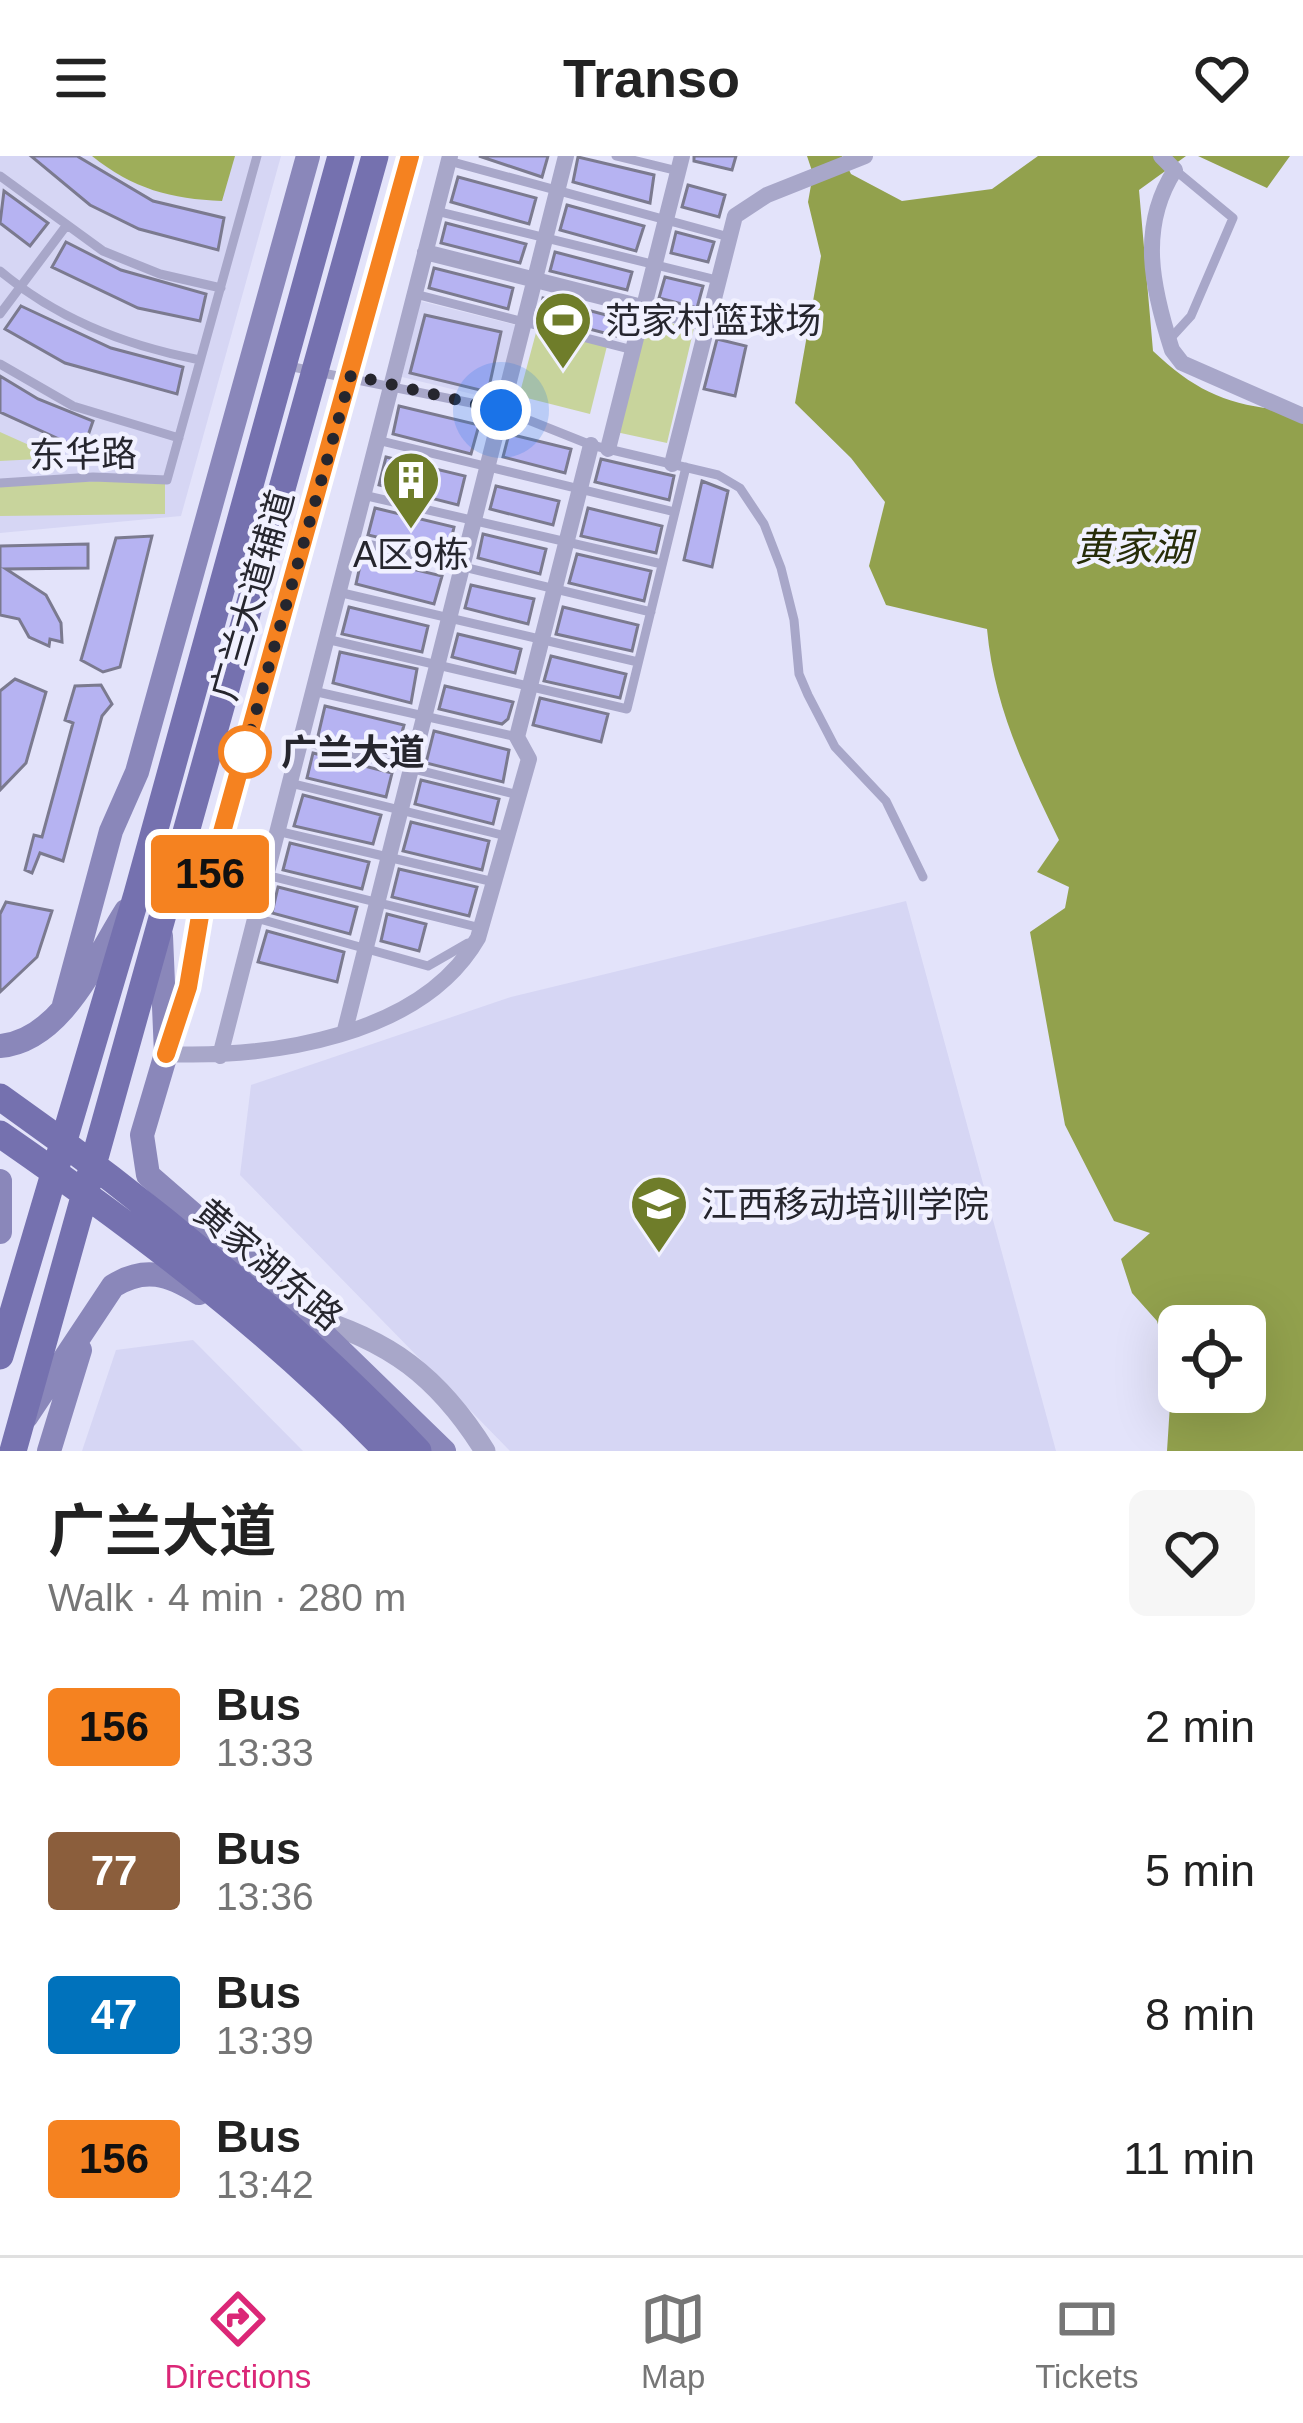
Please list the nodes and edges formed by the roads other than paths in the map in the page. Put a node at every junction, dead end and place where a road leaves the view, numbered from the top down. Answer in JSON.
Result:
{"nodes":[{"id":1,"x":257,"y":156,"type":"edge"},
{"id":2,"x":308,"y":156,"type":"edge"},
{"id":3,"x":341,"y":156,"type":"edge"},
{"id":4,"x":375,"y":156,"type":"edge"},
{"id":5,"x":410,"y":156,"type":"edge"},
{"id":6,"x":566,"y":156,"type":"edge"},
{"id":7,"x":616,"y":156,"type":"edge"},
{"id":8,"x":1161,"y":156,"type":"edge"},
{"id":9,"x":450,"y":159,"type":"edge"},
{"id":10,"x":858,"y":160,"type":"edge"},
{"id":11,"x":680,"y":164,"type":"edge"},
{"id":12,"x":1175,"y":170,"type":"junction"},
{"id":13,"x":0,"y":176,"type":"edge"},
{"id":14,"x":557,"y":190,"type":"junction"},
{"id":15,"x":436,"y":211,"type":"junction"},
{"id":16,"x":666,"y":219,"type":"junction"},
{"id":17,"x":66,"y":226,"type":"junction"},
{"id":18,"x":545,"y":237,"type":"junction"},
{"id":19,"x":729,"y":237,"type":"junction"},
{"id":20,"x":425,"y":252,"type":"junction"},
{"id":21,"x":654,"y":264,"type":"junction"},
{"id":22,"x":0,"y":271,"type":"edge"},
{"id":23,"x":534,"y":280,"type":"junction"},
{"id":24,"x":717,"y":280,"type":"junction"},
{"id":25,"x":22,"y":288,"type":"junction"},
{"id":26,"x":220,"y":288,"type":"junction"},
{"id":27,"x":415,"y":294,"type":"junction"},
{"id":28,"x":643,"y":309,"type":"junction"},
{"id":29,"x":0,"y":314,"type":"edge"},
{"id":30,"x":524,"y":322,"type":"junction"},
{"id":31,"x":705,"y":323,"type":"junction"},
{"id":32,"x":1169,"y":340,"type":"junction"},
{"id":33,"x":633,"y":350,"type":"junction"},
{"id":34,"x":200,"y":360,"type":"junction"},
{"id":35,"x":0,"y":364,"type":"edge"},
{"id":36,"x":282,"y":364,"type":"junction"},
{"id":37,"x":314,"y":374,"type":"junction"},
{"id":38,"x":351,"y":375,"type":"junction"},
{"id":39,"x":391,"y":384,"type":"junction"},
{"id":40,"x":501,"y":410,"type":"junction"},
{"id":41,"x":1303,"y":416,"type":"edge"},
{"id":42,"x":179,"y":438,"type":"junction"},
{"id":43,"x":377,"y":440,"type":"junction"},
{"id":44,"x":599,"y":447,"type":"junction"},
{"id":45,"x":679,"y":466,"type":"junction"},
{"id":46,"x":487,"y":467,"type":"junction"},
{"id":47,"x":0,"y":483,"type":"edge"},
{"id":48,"x":579,"y":489,"type":"junction"},
{"id":49,"x":363,"y":495,"type":"junction"},
{"id":50,"x":675,"y":512,"type":"junction"},
{"id":51,"x":473,"y":520,"type":"junction"},
{"id":52,"x":351,"y":540,"type":"junction"},
{"id":53,"x":566,"y":542,"type":"junction"},
{"id":54,"x":662,"y":564,"type":"junction"},
{"id":55,"x":462,"y":567,"type":"junction"},
{"id":56,"x":554,"y":589,"type":"junction"},
{"id":57,"x":338,"y":592,"type":"junction"},
{"id":58,"x":651,"y":612,"type":"junction"},
{"id":59,"x":449,"y":618,"type":"junction"},
{"id":60,"x":326,"y":639,"type":"junction"},
{"id":61,"x":541,"y":640,"type":"junction"},
{"id":62,"x":638,"y":662,"type":"junction"},
{"id":63,"x":437,"y":664,"type":"junction"},
{"id":64,"x":530,"y":686,"type":"junction"},
{"id":65,"x":313,"y":691,"type":"junction"},
{"id":66,"x":424,"y":716,"type":"junction"},
{"id":67,"x":517,"y":737,"type":"junction"},
{"id":68,"x":300,"y":741,"type":"junction"},
{"id":69,"x":411,"y":769,"type":"junction"},
{"id":70,"x":290,"y":783,"type":"junction"},
{"id":71,"x":519,"y":795,"type":"junction"},
{"id":72,"x":400,"y":811,"type":"junction"},
{"id":73,"x":278,"y":831,"type":"junction"},
{"id":74,"x":507,"y":836,"type":"junction"},
{"id":75,"x":388,"y":857,"type":"junction"},
{"id":76,"x":266,"y":875,"type":"junction"},
{"id":77,"x":923,"y":877,"type":"dead end"},
{"id":78,"x":494,"y":882,"type":"junction"},
{"id":79,"x":137,"y":894,"type":"junction"},
{"id":80,"x":377,"y":903,"type":"junction"},
{"id":81,"x":256,"y":917,"type":"junction"},
{"id":82,"x":479,"y":933,"type":"junction"},
{"id":83,"x":161,"y":936,"type":"junction"},
{"id":84,"x":365,"y":950,"type":"junction"},
{"id":85,"x":64,"y":1005,"type":"junction"},
{"id":86,"x":345,"y":1030,"type":"junction"},
{"id":87,"x":0,"y":1046,"type":"edge"},
{"id":88,"x":166,"y":1054,"type":"junction"},
{"id":89,"x":220,"y":1056,"type":"junction"},
{"id":90,"x":0,"y":1096,"type":"edge"},
{"id":91,"x":0,"y":1134,"type":"edge"},
{"id":92,"x":64,"y":1142,"type":"junction"},
{"id":93,"x":97,"y":1166,"type":"junction"},
{"id":94,"x":55,"y":1172,"type":"junction"},
{"id":95,"x":0,"y":1180,"type":"edge"},
{"id":96,"x":88,"y":1196,"type":"junction"},
{"id":97,"x":0,"y":1232,"type":"edge"},
{"id":98,"x":263,"y":1275,"type":"junction"},
{"id":99,"x":305,"y":1316,"type":"junction"},
{"id":100,"x":245,"y":1322,"type":"junction"},
{"id":101,"x":85,"y":1330,"type":"junction"},
{"id":102,"x":0,"y":1356,"type":"edge"},
{"id":103,"x":344,"y":1374,"type":"junction"},
{"id":104,"x":25,"y":1419,"type":"junction"},
{"id":105,"x":13,"y":1451,"type":"edge"},
{"id":106,"x":49,"y":1451,"type":"edge"},
{"id":107,"x":387,"y":1451,"type":"edge"},
{"id":108,"x":418,"y":1451,"type":"edge"},
{"id":109,"x":444,"y":1451,"type":"edge"},
{"id":110,"x":485,"y":1451,"type":"edge"}],
"edges":[{"from":1,"to":26,"type":"lane"},
{"from":2,"to":85,"type":"main road","name":"广兰大道辅道"},
{"from":3,"to":36,"type":"main road"},
{"from":4,"to":37,"type":"main road"},
{"from":5,"to":38,"type":"main road","name":"广兰大道辅道"},
{"from":6,"to":14,"type":"street"},
{"from":7,"to":11,"type":"lane"},
{"from":8,"to":12,"type":"street"},
{"from":9,"to":14,"type":"lane"},
{"from":9,"to":15,"type":"street"},
{"from":10,"to":19,"type":"street"},
{"from":11,"to":16,"type":"street"},
{"from":12,"to":32,"type":"street"},
{"from":12,"to":32,"type":"lane"},
{"from":13,"to":17,"type":"lane"},
{"from":14,"to":16,"type":"lane"},
{"from":14,"to":18,"type":"street"},
{"from":15,"to":18,"type":"lane"},
{"from":15,"to":20,"type":"street"},
{"from":16,"to":19,"type":"lane"},
{"from":16,"to":21,"type":"street"},
{"from":17,"to":25,"type":"lane"},
{"from":17,"to":26,"type":"lane"},
{"from":18,"to":21,"type":"lane"},
{"from":18,"to":23,"type":"street"},
{"from":19,"to":24,"type":"street"},
{"from":20,"to":23,"type":"street"},
{"from":20,"to":27,"type":"street"},
{"from":21,"to":24,"type":"lane"},
{"from":21,"to":28,"type":"street"},
{"from":22,"to":25,"type":"lane"},
{"from":23,"to":28,"type":"street"},
{"from":23,"to":30,"type":"street"},
{"from":24,"to":31,"type":"street"},
{"from":25,"to":29,"type":"lane"},
{"from":25,"to":34,"type":"lane"},
{"from":26,"to":34,"type":"lane"},
{"from":27,"to":30,"type":"lane"},
{"from":27,"to":39,"type":"street"},
{"from":28,"to":31,"type":"street"},
{"from":28,"to":33,"type":"street"},
{"from":30,"to":33,"type":"lane"},
{"from":30,"to":40,"type":"street"},
{"from":31,"to":45,"type":"street"},
{"from":32,"to":41,"type":"street"},
{"from":33,"to":44,"type":"street"},
{"from":34,"to":42,"type":"lane"},
{"from":35,"to":42,"type":"lane"},
{"from":36,"to":37,"type":"lane"},
{"from":36,"to":79,"type":"main road"},
{"from":37,"to":38,"type":"lane"},
{"from":37,"to":83,"type":"main road"},
{"from":38,"to":39,"type":"lane"},
{"from":38,"to":88,"type":"main road","name":"广兰大道辅道"},
{"from":39,"to":40,"type":"lane"},
{"from":39,"to":43,"type":"street"},
{"from":40,"to":44,"type":"lane"},
{"from":40,"to":46,"type":"street"},
{"from":42,"to":47,"type":"lane","name":"东华路"},
{"from":43,"to":46,"type":"lane"},
{"from":43,"to":49,"type":"street"},
{"from":44,"to":45,"type":"lane"},
{"from":44,"to":48,"type":"street"},
{"from":45,"to":50,"type":"lane"},
{"from":45,"to":77,"type":"lane"},
{"from":46,"to":48,"type":"lane"},
{"from":46,"to":51,"type":"street"},
{"from":48,"to":50,"type":"lane"},
{"from":48,"to":53,"type":"street"},
{"from":49,"to":51,"type":"lane"},
{"from":49,"to":52,"type":"street"},
{"from":50,"to":54,"type":"lane"},
{"from":51,"to":53,"type":"lane"},
{"from":51,"to":55,"type":"street"},
{"from":52,"to":55,"type":"lane"},
{"from":52,"to":57,"type":"street"},
{"from":53,"to":54,"type":"lane"},
{"from":53,"to":56,"type":"street"},
{"from":54,"to":58,"type":"lane"},
{"from":55,"to":56,"type":"lane"},
{"from":55,"to":59,"type":"street"},
{"from":56,"to":58,"type":"lane"},
{"from":56,"to":61,"type":"street"},
{"from":57,"to":59,"type":"lane"},
{"from":57,"to":60,"type":"street"},
{"from":58,"to":62,"type":"lane"},
{"from":59,"to":61,"type":"lane"},
{"from":59,"to":63,"type":"street"},
{"from":60,"to":63,"type":"lane"},
{"from":60,"to":65,"type":"street"},
{"from":61,"to":62,"type":"lane"},
{"from":61,"to":64,"type":"street"},
{"from":62,"to":64,"type":"lane"},
{"from":63,"to":64,"type":"lane"},
{"from":63,"to":66,"type":"street"},
{"from":64,"to":67,"type":"street"},
{"from":65,"to":66,"type":"lane"},
{"from":65,"to":68,"type":"street"},
{"from":66,"to":67,"type":"lane"},
{"from":66,"to":69,"type":"street"},
{"from":67,"to":71,"type":"street"},
{"from":68,"to":69,"type":"lane"},
{"from":68,"to":70,"type":"street"},
{"from":69,"to":71,"type":"lane"},
{"from":69,"to":72,"type":"street"},
{"from":70,"to":72,"type":"lane"},
{"from":70,"to":73,"type":"street"},
{"from":71,"to":74,"type":"street"},
{"from":72,"to":74,"type":"lane"},
{"from":72,"to":75,"type":"street"},
{"from":73,"to":75,"type":"lane"},
{"from":73,"to":76,"type":"street"},
{"from":74,"to":78,"type":"street"},
{"from":75,"to":78,"type":"lane"},
{"from":75,"to":80,"type":"street"},
{"from":76,"to":80,"type":"lane"},
{"from":76,"to":81,"type":"street"},
{"from":78,"to":82,"type":"street"},
{"from":79,"to":85,"type":"main road"},
{"from":79,"to":92,"type":"main road"},
{"from":80,"to":82,"type":"lane"},
{"from":80,"to":84,"type":"street"},
{"from":81,"to":84,"type":"lane"},
{"from":81,"to":89,"type":"street"},
{"from":82,"to":84,"type":"lane"},
{"from":82,"to":86,"type":"street"},
{"from":83,"to":88,"type":"main road"},
{"from":83,"to":93,"type":"main road"},
{"from":84,"to":86,"type":"street"},
{"from":85,"to":87,"type":"main road"},
{"from":86,"to":89,"type":"street"},
{"from":88,"to":89,"type":"street"},
{"from":88,"to":98,"type":"main road","name":"广兰大道辅道"},
{"from":90,"to":92,"type":"main road","name":"黄家湖东路"},
{"from":91,"to":94,"type":"main road","name":"黄家湖东路"},
{"from":92,"to":93,"type":"main road","name":"黄家湖东路"},
{"from":92,"to":94,"type":"main road"},
{"from":93,"to":96,"type":"main road"},
{"from":93,"to":103,"type":"main road","name":"黄家湖东路"},
{"from":94,"to":96,"type":"main road","name":"黄家湖东路"},
{"from":94,"to":102,"type":"main road"},
{"from":95,"to":97,"type":"main road"},
{"from":96,"to":100,"type":"main road","name":"黄家湖东路"},
{"from":96,"to":104,"type":"main road"},
{"from":98,"to":99,"type":"main road"},
{"from":98,"to":103,"type":"main road"},
{"from":99,"to":109,"type":"main road"},
{"from":99,"to":110,"type":"street"},
{"from":100,"to":101,"type":"main road"},
{"from":100,"to":107,"type":"main road","name":"黄家湖东路"},
{"from":101,"to":104,"type":"main road"},
{"from":101,"to":106,"type":"main road"},
{"from":103,"to":108,"type":"main road","name":"黄家湖东路"},
{"from":104,"to":105,"type":"main road"}]}
